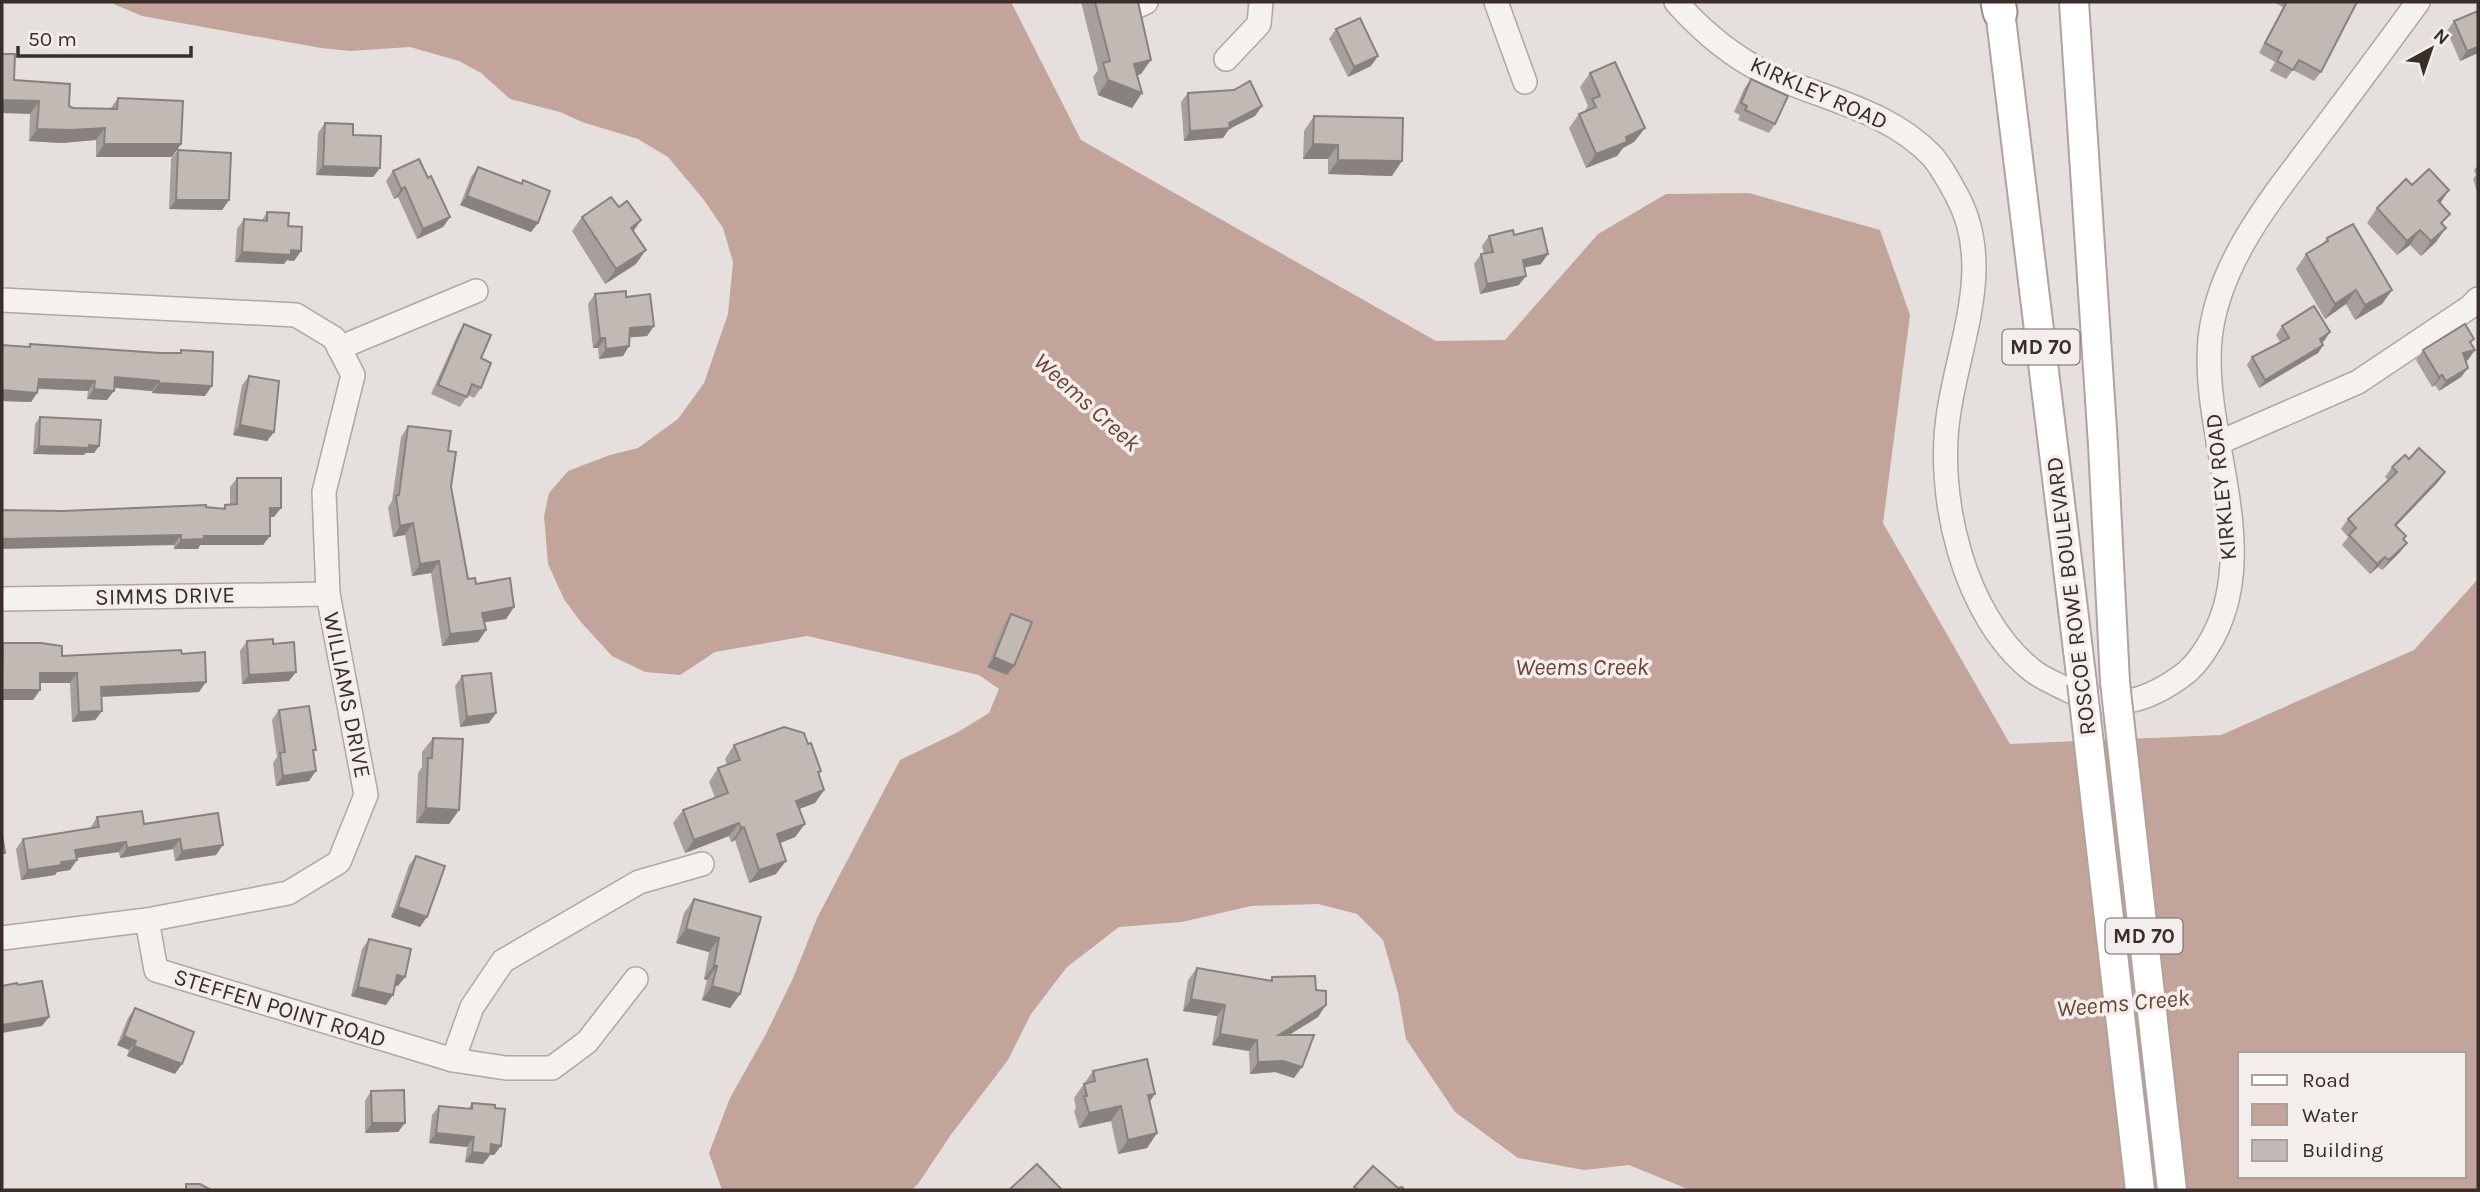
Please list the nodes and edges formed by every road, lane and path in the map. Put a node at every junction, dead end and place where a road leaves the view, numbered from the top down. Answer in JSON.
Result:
{"nodes":[{"id":1,"x":1140,"y":2,"type":"edge"},
{"id":2,"x":1146,"y":2,"type":"edge"},
{"id":3,"x":1261,"y":2,"type":"edge"},
{"id":4,"x":1496,"y":2,"type":"edge"},
{"id":5,"x":1676,"y":2,"type":"edge"},
{"id":6,"x":2074,"y":2,"type":"edge"},
{"id":7,"x":2418,"y":2,"type":"edge"},
{"id":8,"x":1999,"y":5,"type":"edge"},
{"id":9,"x":1226,"y":59,"type":"dead end"},
{"id":10,"x":1525,"y":82,"type":"dead end"},
{"id":11,"x":476,"y":291,"type":"dead end"},
{"id":12,"x":2478,"y":299,"type":"edge"},
{"id":13,"x":2,"y":300,"type":"edge"},
{"id":14,"x":339,"y":348,"type":"junction"},
{"id":15,"x":2218,"y":443,"type":"junction"},
{"id":16,"x":328,"y":594,"type":"junction"},
{"id":17,"x":2,"y":599,"type":"edge"},
{"id":18,"x":702,"y":864,"type":"dead end"},
{"id":19,"x":147,"y":920,"type":"junction"},
{"id":20,"x":2,"y":938,"type":"edge"},
{"id":21,"x":636,"y":979,"type":"dead end"},
{"id":22,"x":453,"y":1060,"type":"junction"},
{"id":23,"x":2140,"y":1190,"type":"edge"},
{"id":24,"x":2172,"y":1190,"type":"edge"}],
"edges":[{"from":1,"to":2,"type":"street"},
{"from":3,"to":9,"type":"street"},
{"from":4,"to":10,"type":"street"},
{"from":5,"to":15,"type":"street","name":"KIRKLEY ROAD"},
{"from":6,"to":24,"type":"main road","name":"ROSCOE ROWE BOULEVARD","number":"MD 70","bridge":true},
{"from":7,"to":15,"type":"street","name":"KIRKLEY ROAD"},
{"from":8,"to":23,"type":"main road","name":"ROSCOE ROWE BOULEVARD","number":"MD 70","bridge":true},
{"from":11,"to":14,"type":"street"},
{"from":12,"to":15,"type":"street"},
{"from":13,"to":14,"type":"street","name":"WILLIAMS DRIVE"},
{"from":14,"to":16,"type":"street","name":"WILLIAMS DRIVE"},
{"from":16,"to":17,"type":"street","name":"SIMMS DRIVE"},
{"from":16,"to":19,"type":"street","name":"WILLIAMS DRIVE"},
{"from":18,"to":22,"type":"street"},
{"from":19,"to":20,"type":"street","name":"WILLIAMS DRIVE"},
{"from":19,"to":22,"type":"street","name":"STEFFEN POINT ROAD"},
{"from":21,"to":22,"type":"street","name":"STEFFEN POINT ROAD"}]}
